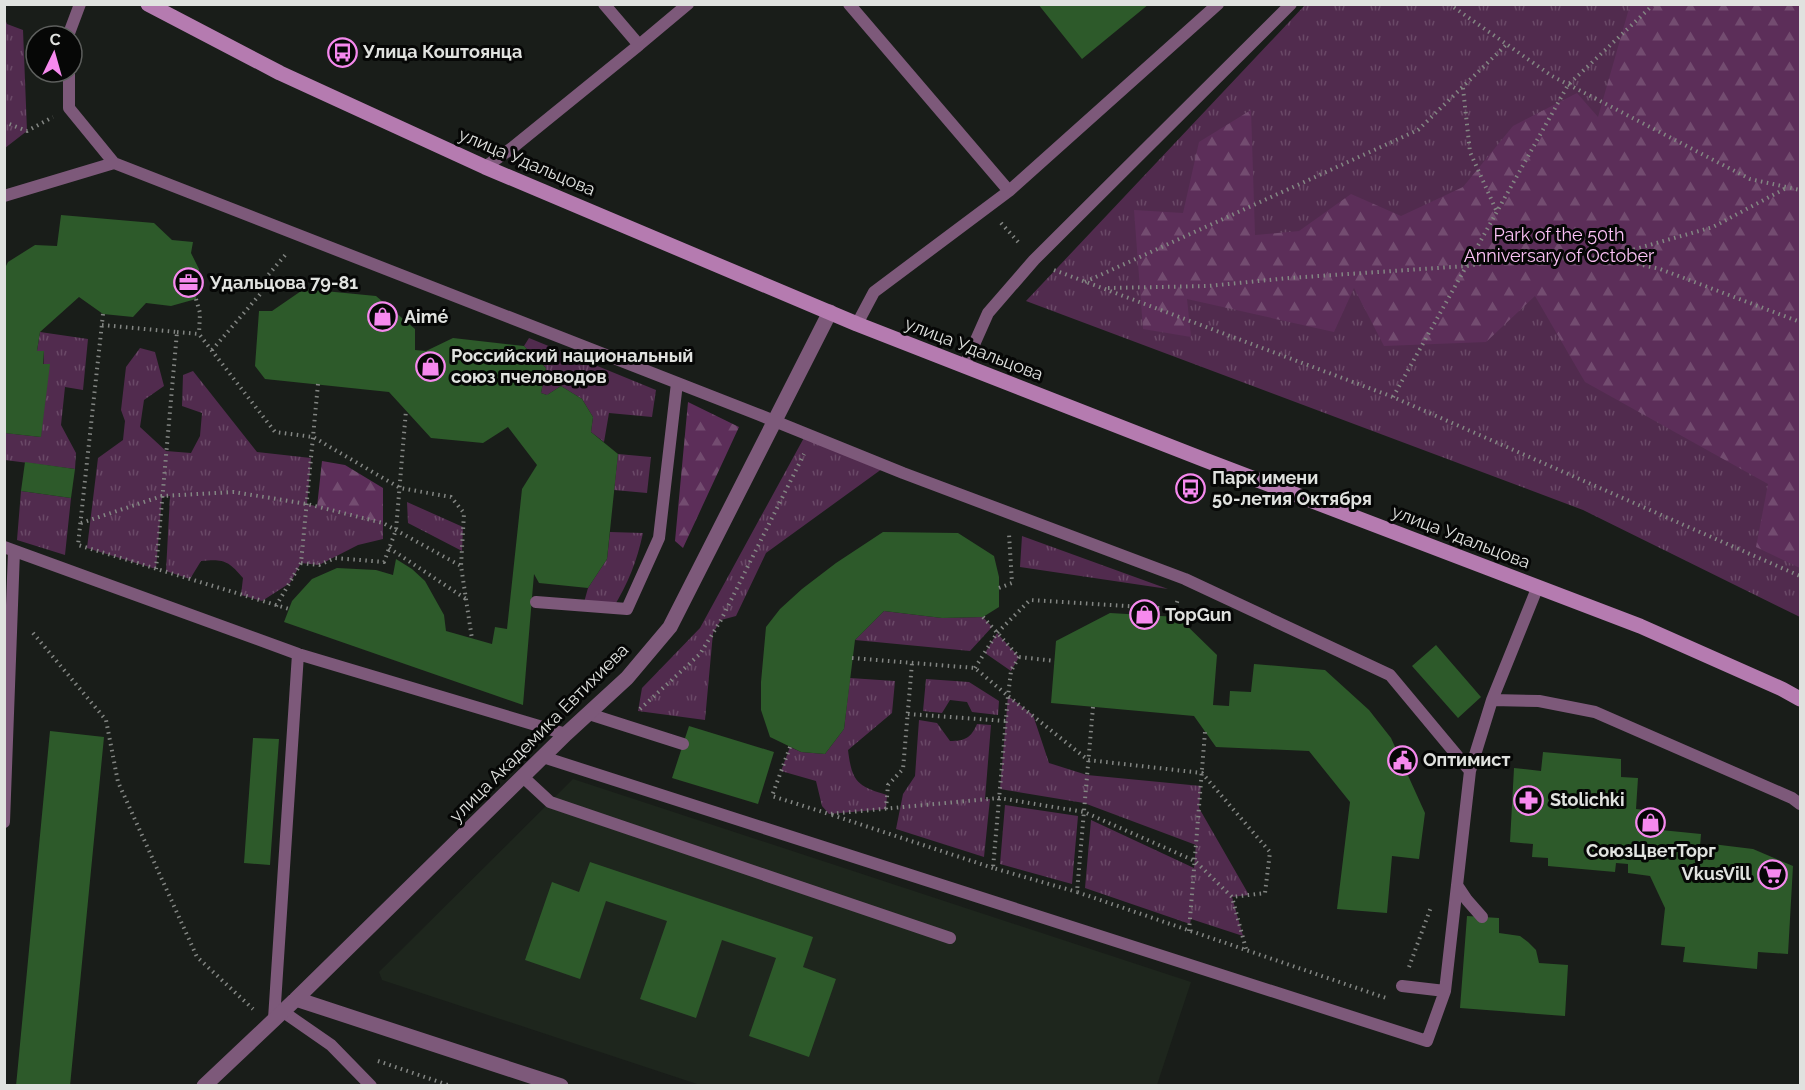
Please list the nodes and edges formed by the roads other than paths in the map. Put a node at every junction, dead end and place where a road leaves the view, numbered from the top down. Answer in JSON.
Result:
{"nodes":[{"id":1,"x":80,"y":4,"type":"edge"},
{"id":2,"x":604,"y":4,"type":"edge"},
{"id":3,"x":688,"y":4,"type":"edge"},
{"id":4,"x":849,"y":4,"type":"edge"},
{"id":5,"x":1218,"y":4,"type":"edge"},
{"id":6,"x":1291,"y":4,"type":"edge"},
{"id":7,"x":157,"y":6,"type":"edge"},
{"id":8,"x":72,"y":24,"type":"edge"},
{"id":9,"x":639,"y":45,"type":"junction"},
{"id":10,"x":69,"y":84,"type":"edge"},
{"id":11,"x":114,"y":163,"type":"junction"},
{"id":12,"x":485,"y":166,"type":"junction"},
{"id":13,"x":1009,"y":191,"type":"junction"},
{"id":14,"x":4,"y":196,"type":"edge"},
{"id":15,"x":830,"y":312,"type":"junction"},
{"id":16,"x":857,"y":324,"type":"junction"},
{"id":17,"x":964,"y":367,"type":"junction"},
{"id":18,"x":677,"y":383,"type":"junction"},
{"id":19,"x":775,"y":422,"type":"junction"},
{"id":20,"x":9,"y":549,"type":"edge"},
{"id":21,"x":1538,"y":586,"type":"junction"},
{"id":22,"x":536,"y":602,"type":"dead end"},
{"id":23,"x":298,"y":654,"type":"junction"},
{"id":24,"x":1800,"y":699,"type":"edge"},
{"id":25,"x":1492,"y":700,"type":"junction"},
{"id":26,"x":589,"y":714,"type":"junction"},
{"id":27,"x":566,"y":734,"type":"junction"},
{"id":28,"x":683,"y":744,"type":"dead end"},
{"id":29,"x":543,"y":757,"type":"junction"},
{"id":30,"x":1470,"y":771,"type":"junction"},
{"id":31,"x":523,"y":777,"type":"junction"},
{"id":32,"x":1800,"y":804,"type":"edge"},
{"id":33,"x":4,"y":822,"type":"edge"},
{"id":34,"x":1457,"y":885,"type":"junction"},
{"id":35,"x":1482,"y":917,"type":"dead end"},
{"id":36,"x":950,"y":938,"type":"dead end"},
{"id":37,"x":1402,"y":986,"type":"road end"},
{"id":38,"x":1445,"y":991,"type":"junction"},
{"id":39,"x":296,"y":999,"type":"junction"},
{"id":40,"x":275,"y":1018,"type":"junction"},
{"id":41,"x":204,"y":1086,"type":"edge"},
{"id":42,"x":371,"y":1086,"type":"edge"},
{"id":43,"x":561,"y":1086,"type":"edge"}],
"edges":[{"from":1,"to":8,"type":"lane"},
{"from":2,"to":9,"type":"lane"},
{"from":3,"to":9,"type":"lane"},
{"from":4,"to":13,"type":"lane"},
{"from":5,"to":13,"type":"lane"},
{"from":6,"to":17,"type":"lane"},
{"from":7,"to":12,"type":"street","name":"улица Удальцова"},
{"from":9,"to":12,"type":"lane"},
{"from":10,"to":11,"type":"lane"},
{"from":11,"to":14,"type":"lane"},
{"from":11,"to":18,"type":"lane"},
{"from":12,"to":15,"type":"street","name":"улица Удальцова"},
{"from":13,"to":16,"type":"lane"},
{"from":15,"to":16,"type":"street","name":"улица Удальцова"},
{"from":15,"to":19,"type":"street","name":"улица Академика Евтихиева"},
{"from":16,"to":17,"type":"street","name":"улица Удальцова"},
{"from":17,"to":21,"type":"street","name":"улица Удальцова"},
{"from":18,"to":19,"type":"lane"},
{"from":18,"to":22,"type":"lane"},
{"from":19,"to":26,"type":"street","name":"улица Академика Евтихиева"},
{"from":19,"to":30,"type":"lane"},
{"from":20,"to":23,"type":"lane"},
{"from":20,"to":33,"type":"lane"},
{"from":21,"to":24,"type":"street","name":"улица Удальцова"},
{"from":21,"to":25,"type":"lane"},
{"from":23,"to":27,"type":"lane"},
{"from":23,"to":40,"type":"lane"},
{"from":25,"to":30,"type":"lane"},
{"from":25,"to":32,"type":"lane"},
{"from":26,"to":27,"type":"street","name":"улица Академика Евтихиева"},
{"from":26,"to":28,"type":"lane"},
{"from":27,"to":29,"type":"street","name":"улица Академика Евтихиева"},
{"from":29,"to":31,"type":"street","name":"улица Академика Евтихиева"},
{"from":29,"to":38,"type":"lane"},
{"from":30,"to":34,"type":"lane"},
{"from":31,"to":36,"type":"lane"},
{"from":31,"to":39,"type":"street","name":"улица Академика Евтихиева"},
{"from":34,"to":35,"type":"lane"},
{"from":34,"to":38,"type":"lane"},
{"from":37,"to":38,"type":"lane"},
{"from":39,"to":40,"type":"street","name":"улица Академика Евтихиева"},
{"from":39,"to":43,"type":"street"},
{"from":40,"to":41,"type":"street","name":"улица Академика Евтихиева"},
{"from":40,"to":42,"type":"lane"}]}
